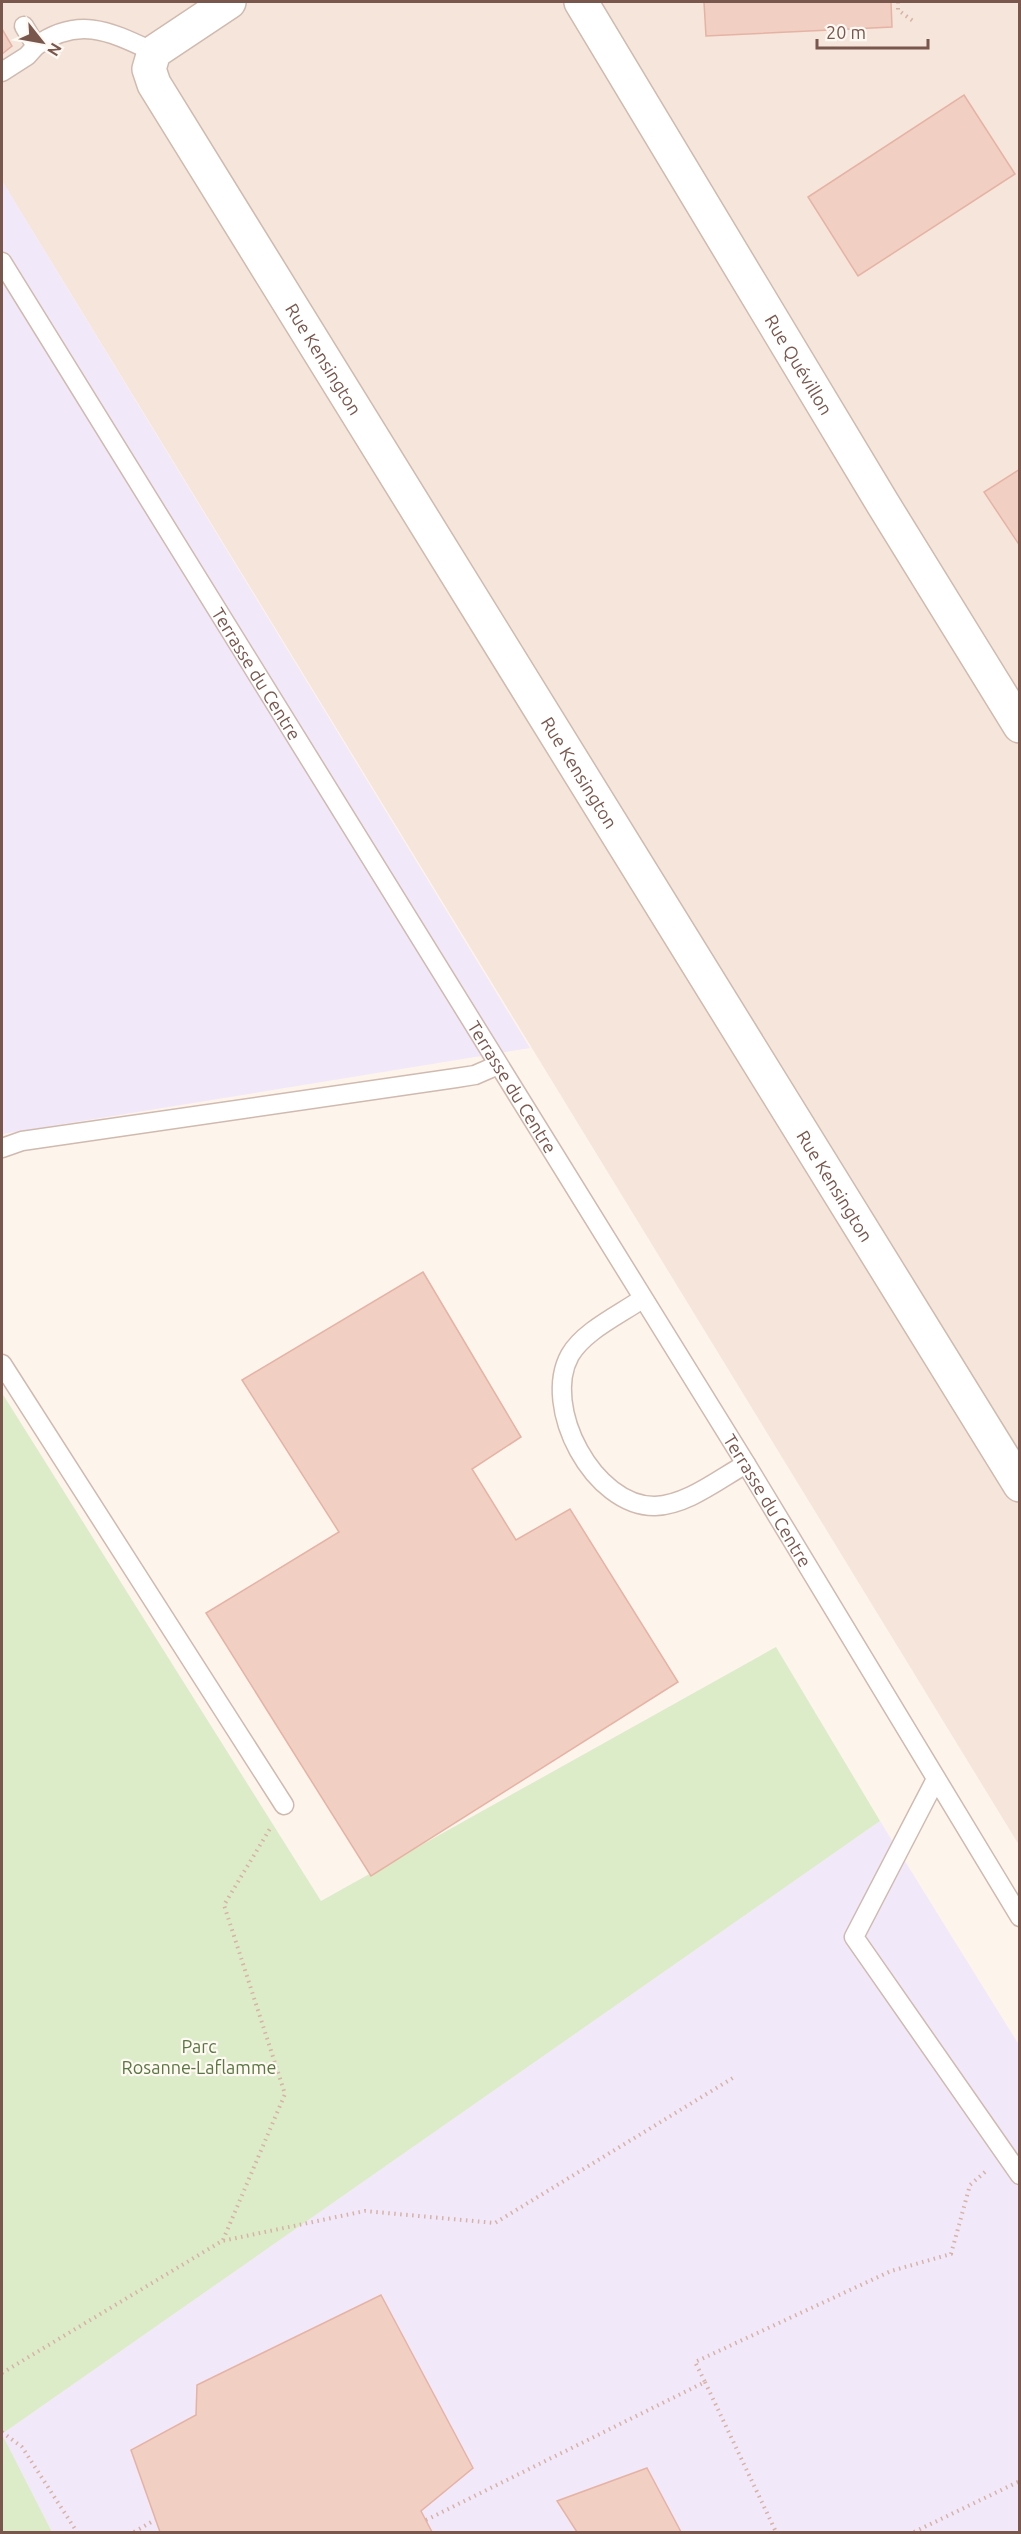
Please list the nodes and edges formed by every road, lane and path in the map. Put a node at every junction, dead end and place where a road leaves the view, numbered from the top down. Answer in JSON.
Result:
{"nodes":[{"id":1,"x":229,"y":2,"type":"edge"},
{"id":2,"x":581,"y":2,"type":"edge"},
{"id":3,"x":898,"y":2,"type":"edge"},
{"id":4,"x":913,"y":21,"type":"dead end"},
{"id":5,"x":24,"y":26,"type":"dead end"},
{"id":6,"x":36,"y":46,"type":"junction"},
{"id":7,"x":153,"y":54,"type":"junction"},
{"id":8,"x":2,"y":72,"type":"edge"},
{"id":9,"x":2,"y":262,"type":"edge"},
{"id":10,"x":1020,"y":726,"type":"edge"},
{"id":11,"x":498,"y":1065,"type":"junction"},
{"id":12,"x":2,"y":1148,"type":"edge"},
{"id":13,"x":642,"y":1299,"type":"junction"},
{"id":14,"x":2,"y":1364,"type":"edge"},
{"id":15,"x":746,"y":1464,"type":"junction"},
{"id":16,"x":1020,"y":1485,"type":"edge"},
{"id":17,"x":936,"y":1779,"type":"junction"},
{"id":18,"x":284,"y":1805,"type":"joint"},
{"id":19,"x":1020,"y":1917,"type":"edge"},
{"id":20,"x":736,"y":2076,"type":"dead end"},
{"id":21,"x":1005,"y":2154,"type":"junction"},
{"id":22,"x":1020,"y":2175,"type":"edge"},
{"id":23,"x":222,"y":2241,"type":"junction"},
{"id":24,"x":2,"y":2373,"type":"edge"},
{"id":25,"x":705,"y":2382,"type":"junction"},
{"id":26,"x":2,"y":2432,"type":"edge"},
{"id":27,"x":1020,"y":2481,"type":"edge"},
{"id":28,"x":155,"y":2520,"type":"dead end"},
{"id":29,"x":426,"y":2520,"type":"dead end"},
{"id":30,"x":77,"y":2532,"type":"edge"},
{"id":31,"x":134,"y":2532,"type":"edge"},
{"id":32,"x":776,"y":2532,"type":"edge"},
{"id":33,"x":914,"y":2532,"type":"edge"}],
"edges":[{"from":1,"to":7,"type":"street"},
{"from":2,"to":10,"type":"street","name":"Rue Quévillon"},
{"from":3,"to":4,"type":"path"},
{"from":5,"to":6,"type":"lane"},
{"from":6,"to":7,"type":"lane"},
{"from":6,"to":8,"type":"lane"},
{"from":7,"to":16,"type":"street","name":"Rue Kensington"},
{"from":9,"to":11,"type":"lane","name":"Terrasse du Centre"},
{"from":11,"to":12,"type":"lane"},
{"from":11,"to":13,"type":"lane","name":"Terrasse du Centre"},
{"from":13,"to":15,"type":"lane","name":"Terrasse du Centre"},
{"from":13,"to":15,"type":"lane"},
{"from":14,"to":18,"type":"lane"},
{"from":15,"to":17,"type":"lane","name":"Terrasse du Centre"},
{"from":17,"to":19,"type":"lane","name":"Terrasse du Centre"},
{"from":17,"to":21,"type":"lane"},
{"from":18,"to":23,"type":"path"},
{"from":20,"to":23,"type":"path"},
{"from":21,"to":22,"type":"lane"},
{"from":21,"to":25,"type":"path"},
{"from":23,"to":24,"type":"path"},
{"from":25,"to":29,"type":"path"},
{"from":25,"to":32,"type":"path"},
{"from":26,"to":30,"type":"path"},
{"from":27,"to":33,"type":"path"},
{"from":28,"to":31,"type":"path"}]}
